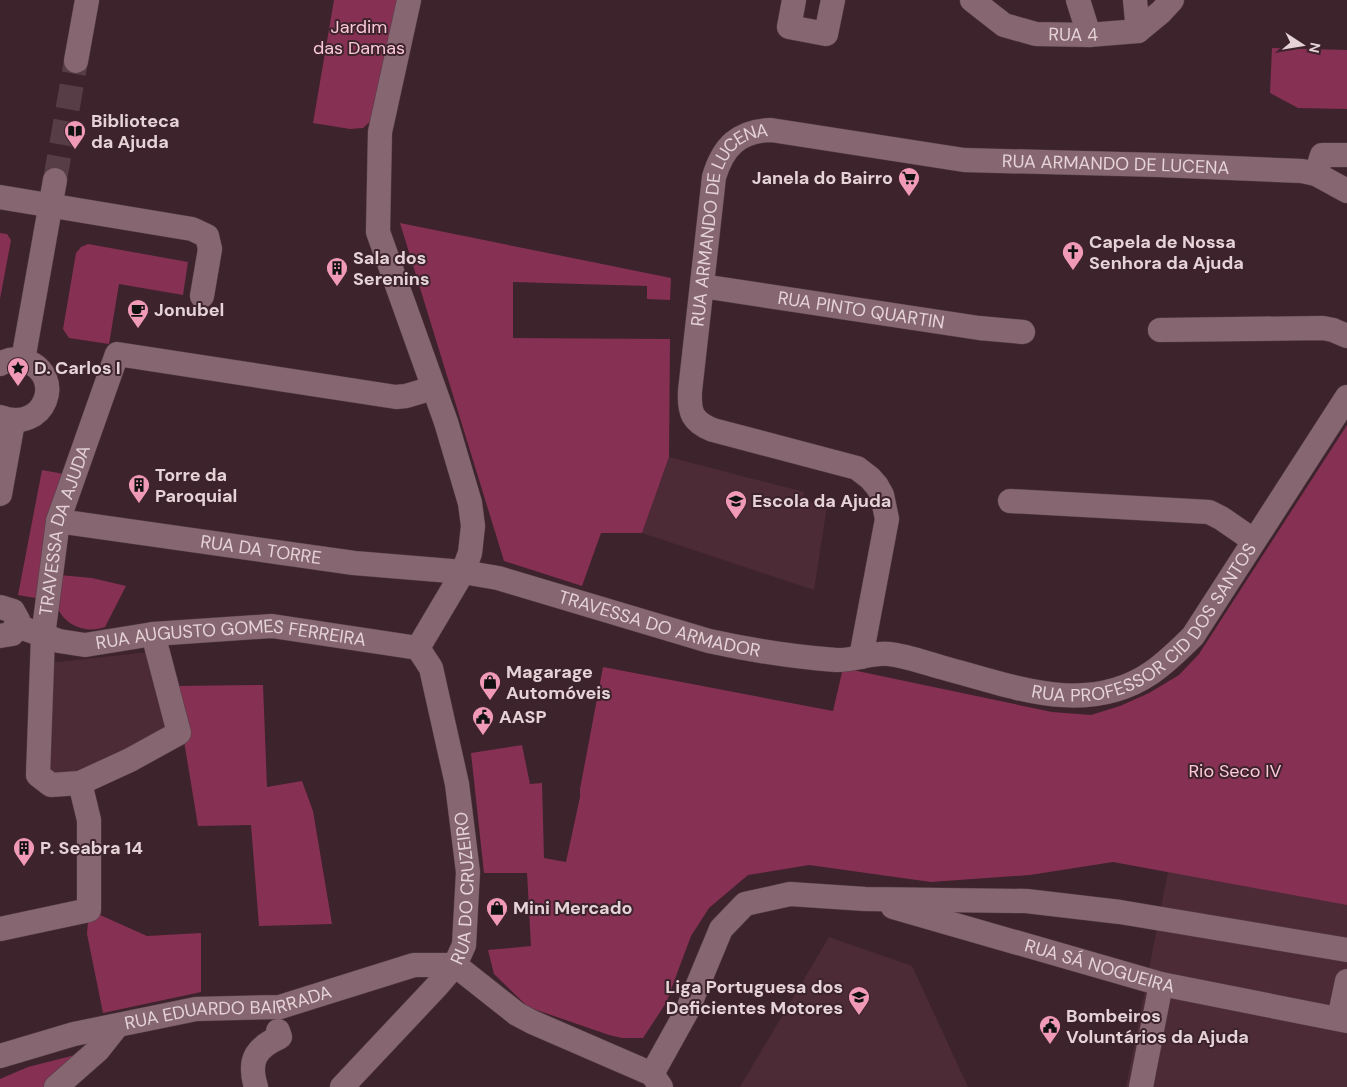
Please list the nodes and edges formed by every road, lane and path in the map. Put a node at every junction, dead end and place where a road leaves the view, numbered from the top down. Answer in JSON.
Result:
{"nodes":[{"id":1,"x":87,"y":0,"type":"edge"},
{"id":2,"x":409,"y":0,"type":"edge"},
{"id":3,"x":794,"y":0,"type":"edge"},
{"id":4,"x":833,"y":0,"type":"edge"},
{"id":5,"x":972,"y":0,"type":"edge"},
{"id":6,"x":1005,"y":0,"type":"edge"},
{"id":7,"x":1078,"y":0,"type":"edge"},
{"id":8,"x":1135,"y":0,"type":"edge"},
{"id":9,"x":1172,"y":0,"type":"edge"},
{"id":10,"x":1004,"y":25,"type":"junction"},
{"id":11,"x":1138,"y":31,"type":"junction"},
{"id":12,"x":1089,"y":35,"type":"junction"},
{"id":13,"x":76,"y":61,"type":"tunnel mouth"},
{"id":14,"x":1347,"y":155,"type":"edge"},
{"id":15,"x":1316,"y":174,"type":"junction"},
{"id":16,"x":55,"y":180,"type":"tunnel mouth"},
{"id":17,"x":1347,"y":191,"type":"edge"},
{"id":18,"x":0,"y":197,"type":"edge"},
{"id":19,"x":51,"y":206,"type":"junction"},
{"id":20,"x":702,"y":286,"type":"junction"},
{"id":21,"x":202,"y":296,"type":"dead end"},
{"id":22,"x":1160,"y":330,"type":"dead end"},
{"id":23,"x":1023,"y":332,"type":"dead end"},
{"id":24,"x":1347,"y":336,"type":"edge"},
{"id":25,"x":23,"y":360,"type":"junction"},
{"id":26,"x":0,"y":364,"type":"edge"},
{"id":27,"x":433,"y":388,"type":"junction"},
{"id":28,"x":1347,"y":396,"type":"edge"},
{"id":29,"x":6,"y":420,"type":"edge"},
{"id":30,"x":0,"y":494,"type":"edge"},
{"id":31,"x":1010,"y":501,"type":"dead end"},
{"id":32,"x":58,"y":521,"type":"junction"},
{"id":33,"x":1253,"y":540,"type":"junction"},
{"id":34,"x":463,"y":572,"type":"junction"},
{"id":35,"x":0,"y":607,"type":"edge"},
{"id":36,"x":9,"y":631,"type":"edge"},
{"id":37,"x":153,"y":634,"type":"junction"},
{"id":38,"x":43,"y":636,"type":"junction"},
{"id":39,"x":418,"y":648,"type":"junction"},
{"id":40,"x":861,"y":657,"type":"junction"},
{"id":41,"x":80,"y":783,"type":"junction"},
{"id":42,"x":865,"y":899,"type":"junction"},
{"id":43,"x":1026,"y":901,"type":"junction"},
{"id":44,"x":0,"y":929,"type":"edge"},
{"id":45,"x":998,"y":937,"type":"junction"},
{"id":46,"x":1347,"y":950,"type":"edge"},
{"id":47,"x":455,"y":965,"type":"junction"},
{"id":48,"x":1347,"y":981,"type":"edge"},
{"id":49,"x":1161,"y":984,"type":"junction"},
{"id":50,"x":1343,"y":1020,"type":"edge"},
{"id":51,"x":117,"y":1026,"type":"junction"},
{"id":52,"x":278,"y":1030,"type":"dead end"},
{"id":53,"x":0,"y":1056,"type":"edge"},
{"id":54,"x":656,"y":1081,"type":"edge"},
{"id":55,"x":56,"y":1087,"type":"edge"},
{"id":56,"x":256,"y":1087,"type":"edge"},
{"id":57,"x":342,"y":1087,"type":"edge"},
{"id":58,"x":1141,"y":1087,"type":"edge"}],
"edges":[{"from":1,"to":13,"type":"street"},
{"from":2,"to":27,"type":"street"},
{"from":3,"to":4,"type":"street"},
{"from":5,"to":10,"type":"street","name":"RUA 4"},
{"from":6,"to":10,"type":"street"},
{"from":7,"to":12,"type":"street"},
{"from":8,"to":11,"type":"street"},
{"from":9,"to":11,"type":"street"},
{"from":10,"to":12,"type":"street","name":"RUA 4"},
{"from":11,"to":12,"type":"street","name":"RUA 4"},
{"from":14,"to":15,"type":"street"},
{"from":15,"to":17,"type":"street","name":"RUA ARMANDO DE LUCENA"},
{"from":15,"to":20,"type":"street","name":"RUA ARMANDO DE LUCENA"},
{"from":16,"to":19,"type":"street"},
{"from":18,"to":19,"type":"street"},
{"from":19,"to":21,"type":"street"},
{"from":19,"to":25,"type":"street"},
{"from":20,"to":23,"type":"street","name":"RUA PINTO QUARTIN"},
{"from":20,"to":40,"type":"street","name":"RUA ARMANDO DE LUCENA"},
{"from":22,"to":24,"type":"street"},
{"from":25,"to":26,"type":"street"},
{"from":25,"to":29,"type":"street"},
{"from":27,"to":32,"type":"street","name":"TRAVESSA DA AJUDA"},
{"from":27,"to":34,"type":"street"},
{"from":28,"to":33,"type":"street","name":"RUA PROFESSOR CID DOS SANTOS"},
{"from":29,"to":30,"type":"street"},
{"from":31,"to":33,"type":"street"},
{"from":32,"to":34,"type":"street","name":"RUA DA TORRE"},
{"from":32,"to":38,"type":"street","name":"TRAVESSA DA AJUDA"},
{"from":33,"to":40,"type":"street","name":"RUA PROFESSOR CID DOS SANTOS"},
{"from":34,"to":39,"type":"street"},
{"from":34,"to":40,"type":"street","name":"TRAVESSA DO ARMADOR"},
{"from":35,"to":36,"type":"street"},
{"from":36,"to":38,"type":"street","name":"RUA AUGUSTO GOMES FERREIRA"},
{"from":37,"to":38,"type":"street","name":"RUA AUGUSTO GOMES FERREIRA"},
{"from":37,"to":39,"type":"street","name":"RUA AUGUSTO GOMES FERREIRA"},
{"from":37,"to":41,"type":"street","name":"TRAVESSA DA AJUDA"},
{"from":38,"to":41,"type":"street","name":"TRAVESSA DA AJUDA"},
{"from":39,"to":47,"type":"street","name":"RUA DO CRUZEIRO"},
{"from":41,"to":44,"type":"street"},
{"from":42,"to":43,"type":"street","name":"RUA SÁ NOGUEIRA"},
{"from":42,"to":45,"type":"street","name":"RUA SÁ NOGUEIRA"},
{"from":42,"to":54,"type":"street","name":"RUA SÁ NOGUEIRA"},
{"from":43,"to":45,"type":"street"},
{"from":43,"to":46,"type":"street","name":"RUA SÁ NOGUEIRA"},
{"from":45,"to":49,"type":"street","name":"RUA SÁ NOGUEIRA"},
{"from":47,"to":51,"type":"street","name":"RUA EDUARDO BAIRRADA"},
{"from":47,"to":54,"type":"street"},
{"from":47,"to":57,"type":"street","name":"RUA DO CRUZEIRO"},
{"from":48,"to":50,"type":"street","name":"RUA SÁ NOGUEIRA"},
{"from":49,"to":50,"type":"street","name":"RUA SÁ NOGUEIRA"},
{"from":49,"to":58,"type":"street"},
{"from":51,"to":53,"type":"street","name":"RUA EDUARDO BAIRRADA"},
{"from":51,"to":55,"type":"street"},
{"from":52,"to":56,"type":"street"}]}
